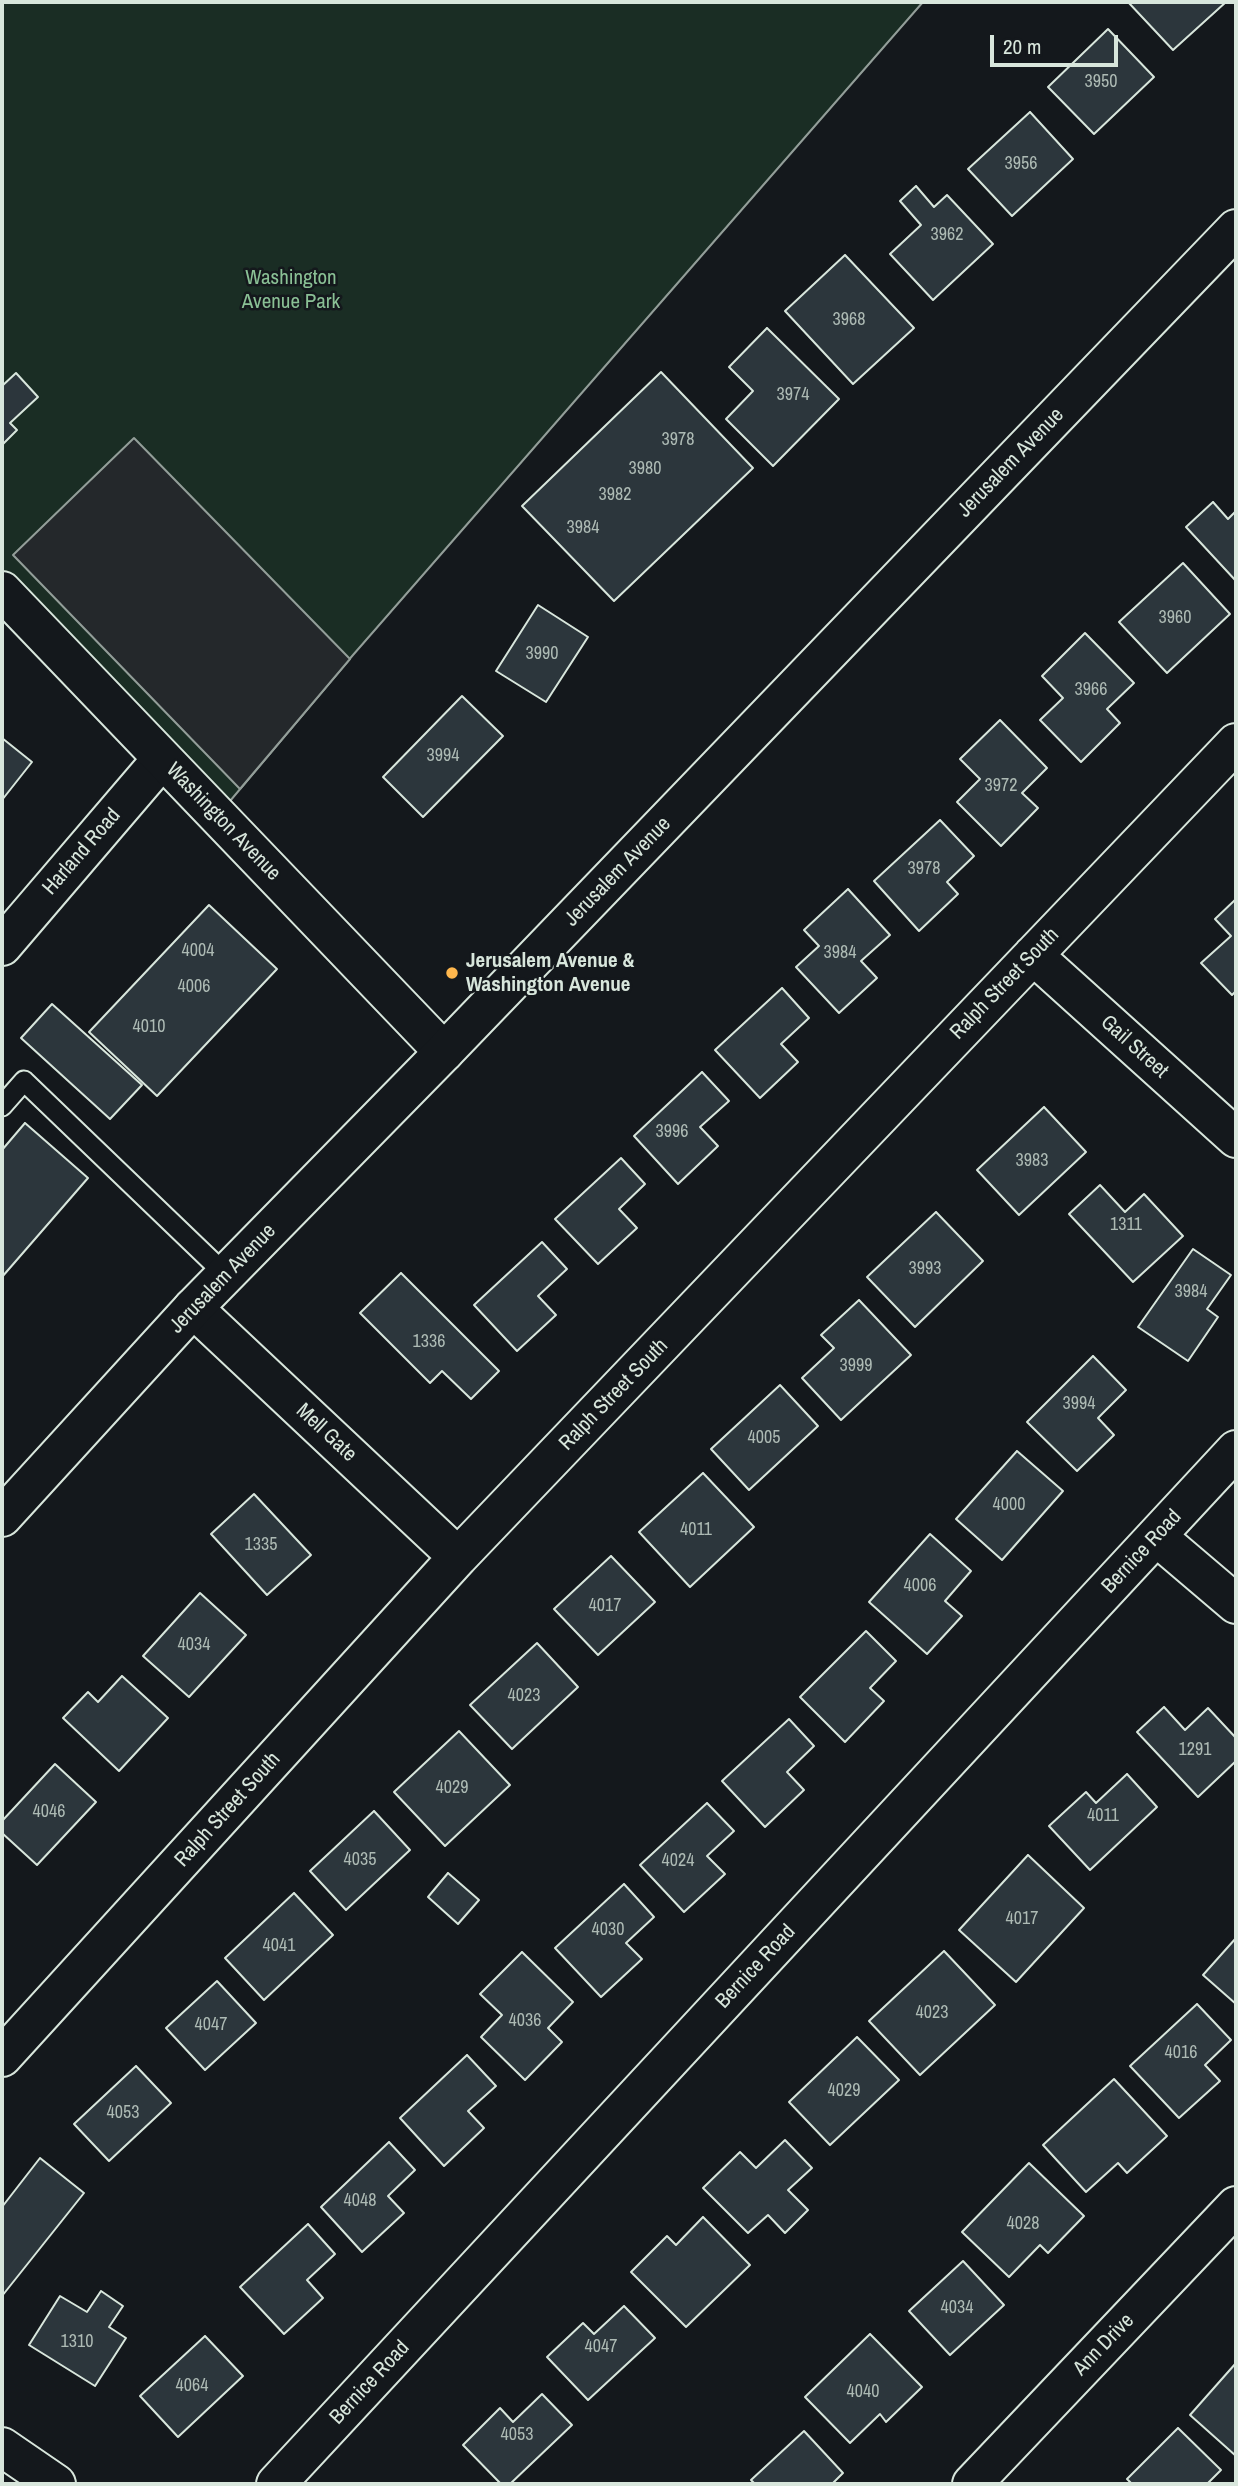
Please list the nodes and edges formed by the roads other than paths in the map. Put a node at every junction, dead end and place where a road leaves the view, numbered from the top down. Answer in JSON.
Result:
{"nodes":[{"id":1,"x":1236,"y":229,"type":"edge"},
{"id":2,"x":2,"y":591,"type":"edge"},
{"id":3,"x":1236,"y":743,"type":"edge"},
{"id":4,"x":162,"y":759,"type":"junction"},
{"id":5,"x":2,"y":946,"type":"edge"},
{"id":6,"x":1033,"y":955,"type":"junction"},
{"id":7,"x":444,"y":1052,"type":"junction"},
{"id":8,"x":2,"y":1106,"type":"edge"},
{"id":9,"x":1236,"y":1138,"type":"edge"},
{"id":10,"x":226,"y":1275,"type":"junction"},
{"id":11,"x":193,"y":1308,"type":"junction"},
{"id":12,"x":1236,"y":1450,"type":"edge"},
{"id":13,"x":2,"y":1517,"type":"edge"},
{"id":14,"x":1156,"y":1536,"type":"junction"},
{"id":15,"x":458,"y":1557,"type":"junction"},
{"id":16,"x":1236,"y":1604,"type":"edge"},
{"id":17,"x":2,"y":2057,"type":"edge"},
{"id":18,"x":1236,"y":2206,"type":"edge"},
{"id":19,"x":2,"y":2446,"type":"edge"},
{"id":20,"x":56,"y":2484,"type":"edge"},
{"id":21,"x":276,"y":2484,"type":"edge"},
{"id":22,"x":972,"y":2484,"type":"edge"}],
"edges":[{"from":1,"to":7,"type":"street","name":"Jerusalem Avenue"},
{"from":2,"to":4,"type":"street","name":"Washington Avenue"},
{"from":3,"to":6,"type":"street","name":"Ralph Street South"},
{"from":4,"to":5,"type":"street","name":"Harland Road"},
{"from":4,"to":7,"type":"street","name":"Washington Avenue"},
{"from":6,"to":9,"type":"street","name":"Gail Street"},
{"from":6,"to":15,"type":"street","name":"Ralph Street South"},
{"from":7,"to":10,"type":"street","name":"Jerusalem Avenue"},
{"from":8,"to":10,"type":"lane"},
{"from":10,"to":11,"type":"street","name":"Jerusalem Avenue"},
{"from":11,"to":13,"type":"street","name":"Jerusalem Avenue"},
{"from":11,"to":15,"type":"street","name":"Mell Gate"},
{"from":12,"to":14,"type":"street","name":"Bernice Road"},
{"from":14,"to":16,"type":"street"},
{"from":14,"to":21,"type":"street","name":"Bernice Road"},
{"from":15,"to":17,"type":"street","name":"Ralph Street South"},
{"from":18,"to":22,"type":"street","name":"Ann Drive"},
{"from":19,"to":20,"type":"street"}]}
